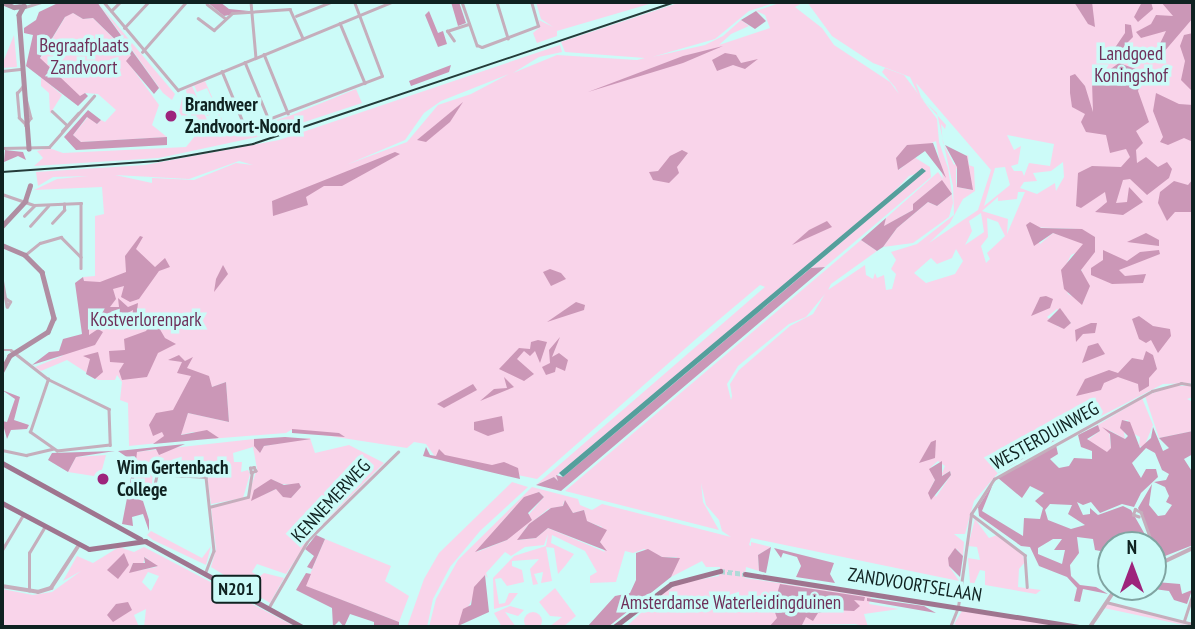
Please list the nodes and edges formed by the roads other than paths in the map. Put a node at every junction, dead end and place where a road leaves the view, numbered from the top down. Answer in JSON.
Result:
{"nodes":[{"id":1,"x":2,"y":2,"type":"edge"},
{"id":2,"x":41,"y":2,"type":"edge"},
{"id":3,"x":104,"y":2,"type":"edge"},
{"id":4,"x":120,"y":2,"type":"edge"},
{"id":5,"x":148,"y":2,"type":"edge"},
{"id":6,"x":186,"y":2,"type":"edge"},
{"id":7,"x":251,"y":2,"type":"edge"},
{"id":8,"x":331,"y":2,"type":"edge"},
{"id":9,"x":354,"y":2,"type":"edge"},
{"id":10,"x":391,"y":2,"type":"edge"},
{"id":11,"x":462,"y":2,"type":"edge"},
{"id":12,"x":497,"y":2,"type":"edge"},
{"id":13,"x":531,"y":2,"type":"edge"},
{"id":14,"x":17,"y":4,"type":"edge"},
{"id":15,"x":207,"y":4,"type":"dead end"},
{"id":16,"x":25,"y":7,"type":"junction"},
{"id":17,"x":111,"y":11,"type":"junction"},
{"id":18,"x":252,"y":12,"type":"junction"},
{"id":19,"x":19,"y":15,"type":"junction"},
{"id":20,"x":359,"y":15,"type":"junction"},
{"id":21,"x":296,"y":16,"type":"junction"},
{"id":22,"x":198,"y":18,"type":"dead end"},
{"id":23,"x":225,"y":18,"type":"junction"},
{"id":24,"x":340,"y":23,"type":"junction"},
{"id":25,"x":469,"y":24,"type":"junction"},
{"id":26,"x":124,"y":28,"type":"junction"},
{"id":27,"x":303,"y":38,"type":"junction"},
{"id":28,"x":508,"y":38,"type":"junction"},
{"id":29,"x":454,"y":41,"type":"dead end"},
{"id":30,"x":142,"y":52,"type":"junction"},
{"id":31,"x":264,"y":54,"type":"junction"},
{"id":32,"x":256,"y":58,"type":"junction"},
{"id":33,"x":245,"y":62,"type":"junction"},
{"id":34,"x":22,"y":69,"type":"junction"},
{"id":35,"x":2,"y":71,"type":"edge"},
{"id":36,"x":222,"y":71,"type":"junction"},
{"id":37,"x":365,"y":83,"type":"junction"},
{"id":38,"x":94,"y":96,"type":"dead end"},
{"id":39,"x":51,"y":111,"type":"dead end"},
{"id":40,"x":288,"y":114,"type":"junction"},
{"id":41,"x":270,"y":120,"type":"junction"},
{"id":42,"x":68,"y":125,"type":"junction"},
{"id":43,"x":2,"y":147,"type":"edge"},
{"id":44,"x":29,"y":149,"type":"junction"},
{"id":45,"x":30,"y":186,"type":"dead end"},
{"id":46,"x":2,"y":194,"type":"edge"},
{"id":47,"x":24,"y":201,"type":"junction"},
{"id":48,"x":64,"y":204,"type":"junction"},
{"id":49,"x":34,"y":205,"type":"junction"},
{"id":50,"x":48,"y":205,"type":"junction"},
{"id":51,"x":24,"y":216,"type":"dead end"},
{"id":52,"x":52,"y":223,"type":"dead end"},
{"id":53,"x":2,"y":226,"type":"edge"},
{"id":54,"x":30,"y":226,"type":"dead end"},
{"id":55,"x":82,"y":241,"type":"junction"},
{"id":56,"x":2,"y":245,"type":"edge"},
{"id":57,"x":73,"y":249,"type":"junction"},
{"id":58,"x":25,"y":255,"type":"junction"},
{"id":59,"x":82,"y":258,"type":"junction"},
{"id":60,"x":82,"y":268,"type":"dead end"},
{"id":61,"x":2,"y":278,"type":"edge"},
{"id":62,"x":6,"y":299,"type":"dead end"},
{"id":63,"x":2,"y":349,"type":"edge"},
{"id":64,"x":14,"y":353,"type":"junction"},
{"id":65,"x":2,"y":371,"type":"edge"},
{"id":66,"x":48,"y":379,"type":"junction"},
{"id":67,"x":1193,"y":385,"type":"edge"},
{"id":68,"x":52,"y":449,"type":"junction"},
{"id":69,"x":2,"y":450,"type":"edge"},
{"id":70,"x":398,"y":452,"type":"dead end"},
{"id":71,"x":2,"y":463,"type":"edge"},
{"id":72,"x":252,"y":473,"type":"dead end"},
{"id":73,"x":140,"y":492,"type":"dead end"},
{"id":74,"x":2,"y":504,"type":"edge"},
{"id":75,"x":209,"y":507,"type":"junction"},
{"id":76,"x":210,"y":514,"type":"junction"},
{"id":77,"x":971,"y":514,"type":"junction"},
{"id":78,"x":23,"y":515,"type":"junction"},
{"id":79,"x":202,"y":515,"type":"dead end"},
{"id":80,"x":1139,"y":517,"type":"dead end"},
{"id":81,"x":45,"y":526,"type":"junction"},
{"id":82,"x":122,"y":529,"type":"junction"},
{"id":83,"x":1146,"y":531,"type":"edge"},
{"id":84,"x":140,"y":540,"type":"junction"},
{"id":85,"x":80,"y":545,"type":"junction"},
{"id":86,"x":107,"y":548,"type":"junction"},
{"id":87,"x":1193,"y":548,"type":"edge"},
{"id":88,"x":2,"y":550,"type":"edge"},
{"id":89,"x":1167,"y":560,"type":"edge"},
{"id":90,"x":720,"y":572,"type":"tunnel mouth"},
{"id":91,"x":206,"y":573,"type":"junction"},
{"id":92,"x":745,"y":574,"type":"tunnel mouth"},
{"id":93,"x":2,"y":586,"type":"edge"},
{"id":94,"x":1027,"y":587,"type":"dead end"},
{"id":95,"x":29,"y":592,"type":"junction"},
{"id":96,"x":1193,"y":594,"type":"edge"},
{"id":97,"x":1106,"y":602,"type":"joint"},
{"id":98,"x":958,"y":607,"type":"junction"},
{"id":99,"x":268,"y":608,"type":"junction"},
{"id":100,"x":1184,"y":621,"type":"junction"},
{"id":101,"x":1193,"y":624,"type":"edge"},
{"id":102,"x":302,"y":627,"type":"edge"},
{"id":103,"x":614,"y":627,"type":"edge"},
{"id":104,"x":950,"y":627,"type":"edge"},
{"id":105,"x":1079,"y":627,"type":"edge"},
{"id":106,"x":1090,"y":627,"type":"edge"}],
"edges":[{"from":1,"to":14,"type":"main road"},
{"from":2,"to":16,"type":"street"},
{"from":3,"to":17,"type":"street"},
{"from":4,"to":17,"type":"street"},
{"from":5,"to":26,"type":"street"},
{"from":6,"to":30,"type":"street"},
{"from":7,"to":18,"type":"street"},
{"from":8,"to":21,"type":"street"},
{"from":9,"to":20,"type":"street"},
{"from":10,"to":20,"type":"street"},
{"from":11,"to":25,"type":"street"},
{"from":12,"to":28,"type":"street"},
{"from":13,"to":28,"type":"street"},
{"from":14,"to":16,"type":"main road"},
{"from":14,"to":19,"type":"main road"},
{"from":15,"to":23,"type":"street"},
{"from":16,"to":19,"type":"main road"},
{"from":17,"to":26,"type":"street"},
{"from":18,"to":21,"type":"street"},
{"from":18,"to":23,"type":"street"},
{"from":18,"to":32,"type":"street"},
{"from":19,"to":34,"type":"main road"},
{"from":20,"to":24,"type":"street"},
{"from":20,"to":37,"type":"street"},
{"from":21,"to":27,"type":"street"},
{"from":22,"to":23,"type":"street"},
{"from":24,"to":27,"type":"street"},
{"from":24,"to":37,"type":"street"},
{"from":25,"to":28,"type":"street"},
{"from":25,"to":29,"type":"street"},
{"from":26,"to":30,"type":"street"},
{"from":27,"to":31,"type":"street"},
{"from":30,"to":36,"type":"street"},
{"from":31,"to":32,"type":"street"},
{"from":31,"to":40,"type":"street"},
{"from":32,"to":33,"type":"street"},
{"from":33,"to":36,"type":"street"},
{"from":33,"to":41,"type":"street"},
{"from":34,"to":35,"type":"street"},
{"from":34,"to":44,"type":"main road"},
{"from":36,"to":41,"type":"street"},
{"from":37,"to":40,"type":"street"},
{"from":38,"to":42,"type":"street"},
{"from":39,"to":42,"type":"street"},
{"from":40,"to":41,"type":"street"},
{"from":42,"to":44,"type":"street"},
{"from":43,"to":44,"type":"street"},
{"from":45,"to":47,"type":"main road"},
{"from":46,"to":47,"type":"street"},
{"from":47,"to":49,"type":"street"},
{"from":47,"to":53,"type":"main road"},
{"from":48,"to":50,"type":"street"},
{"from":48,"to":52,"type":"street"},
{"from":48,"to":55,"type":"street"},
{"from":49,"to":50,"type":"street"},
{"from":49,"to":51,"type":"street"},
{"from":50,"to":54,"type":"street"},
{"from":55,"to":57,"type":"street"},
{"from":55,"to":59,"type":"street"},
{"from":56,"to":58,"type":"main road"},
{"from":57,"to":58,"type":"street"},
{"from":57,"to":59,"type":"street"},
{"from":58,"to":64,"type":"main road"},
{"from":59,"to":60,"type":"street"},
{"from":61,"to":62,"type":"street"},
{"from":63,"to":64,"type":"street"},
{"from":64,"to":65,"type":"main road"},
{"from":64,"to":66,"type":"street"},
{"from":66,"to":68,"type":"street"},
{"from":66,"to":68,"type":"street"},
{"from":67,"to":77,"type":"street","name":"WESTERDUINWEG"},
{"from":68,"to":69,"type":"street"},
{"from":70,"to":99,"type":"street","name":"KENNEMERWEG"},
{"from":71,"to":82,"type":"main road","number":"N201"},
{"from":72,"to":75,"type":"street"},
{"from":73,"to":75,"type":"street"},
{"from":74,"to":78,"type":"main road"},
{"from":75,"to":76,"type":"street"},
{"from":76,"to":79,"type":"street"},
{"from":76,"to":91,"type":"street"},
{"from":77,"to":94,"type":"street"},
{"from":77,"to":98,"type":"street","name":"WESTERDUINWEG"},
{"from":78,"to":81,"type":"main road"},
{"from":78,"to":88,"type":"street"},
{"from":80,"to":83,"type":"street"},
{"from":81,"to":85,"type":"main road"},
{"from":81,"to":95,"type":"street"},
{"from":82,"to":84,"type":"main road","number":"N201"},
{"from":82,"to":86,"type":"main road"},
{"from":84,"to":86,"type":"main road"},
{"from":84,"to":91,"type":"main road","number":"N201"},
{"from":85,"to":86,"type":"main road"},
{"from":85,"to":95,"type":"street"},
{"from":87,"to":89,"type":"street"},
{"from":90,"to":103,"type":"main road"},
{"from":91,"to":99,"type":"main road","number":"N201"},
{"from":92,"to":98,"type":"main road","name":"ZANDVOORTSELAAN"},
{"from":93,"to":95,"type":"street"},
{"from":96,"to":100,"type":"street"},
{"from":97,"to":100,"type":"street"},
{"from":97,"to":106,"type":"street"},
{"from":98,"to":104,"type":"street","name":"WESTERDUINWEG"},
{"from":98,"to":105,"type":"main road","name":"ZANDVOORTSELAAN"},
{"from":99,"to":102,"type":"main road","number":"N201"},
{"from":100,"to":101,"type":"street"}]}
